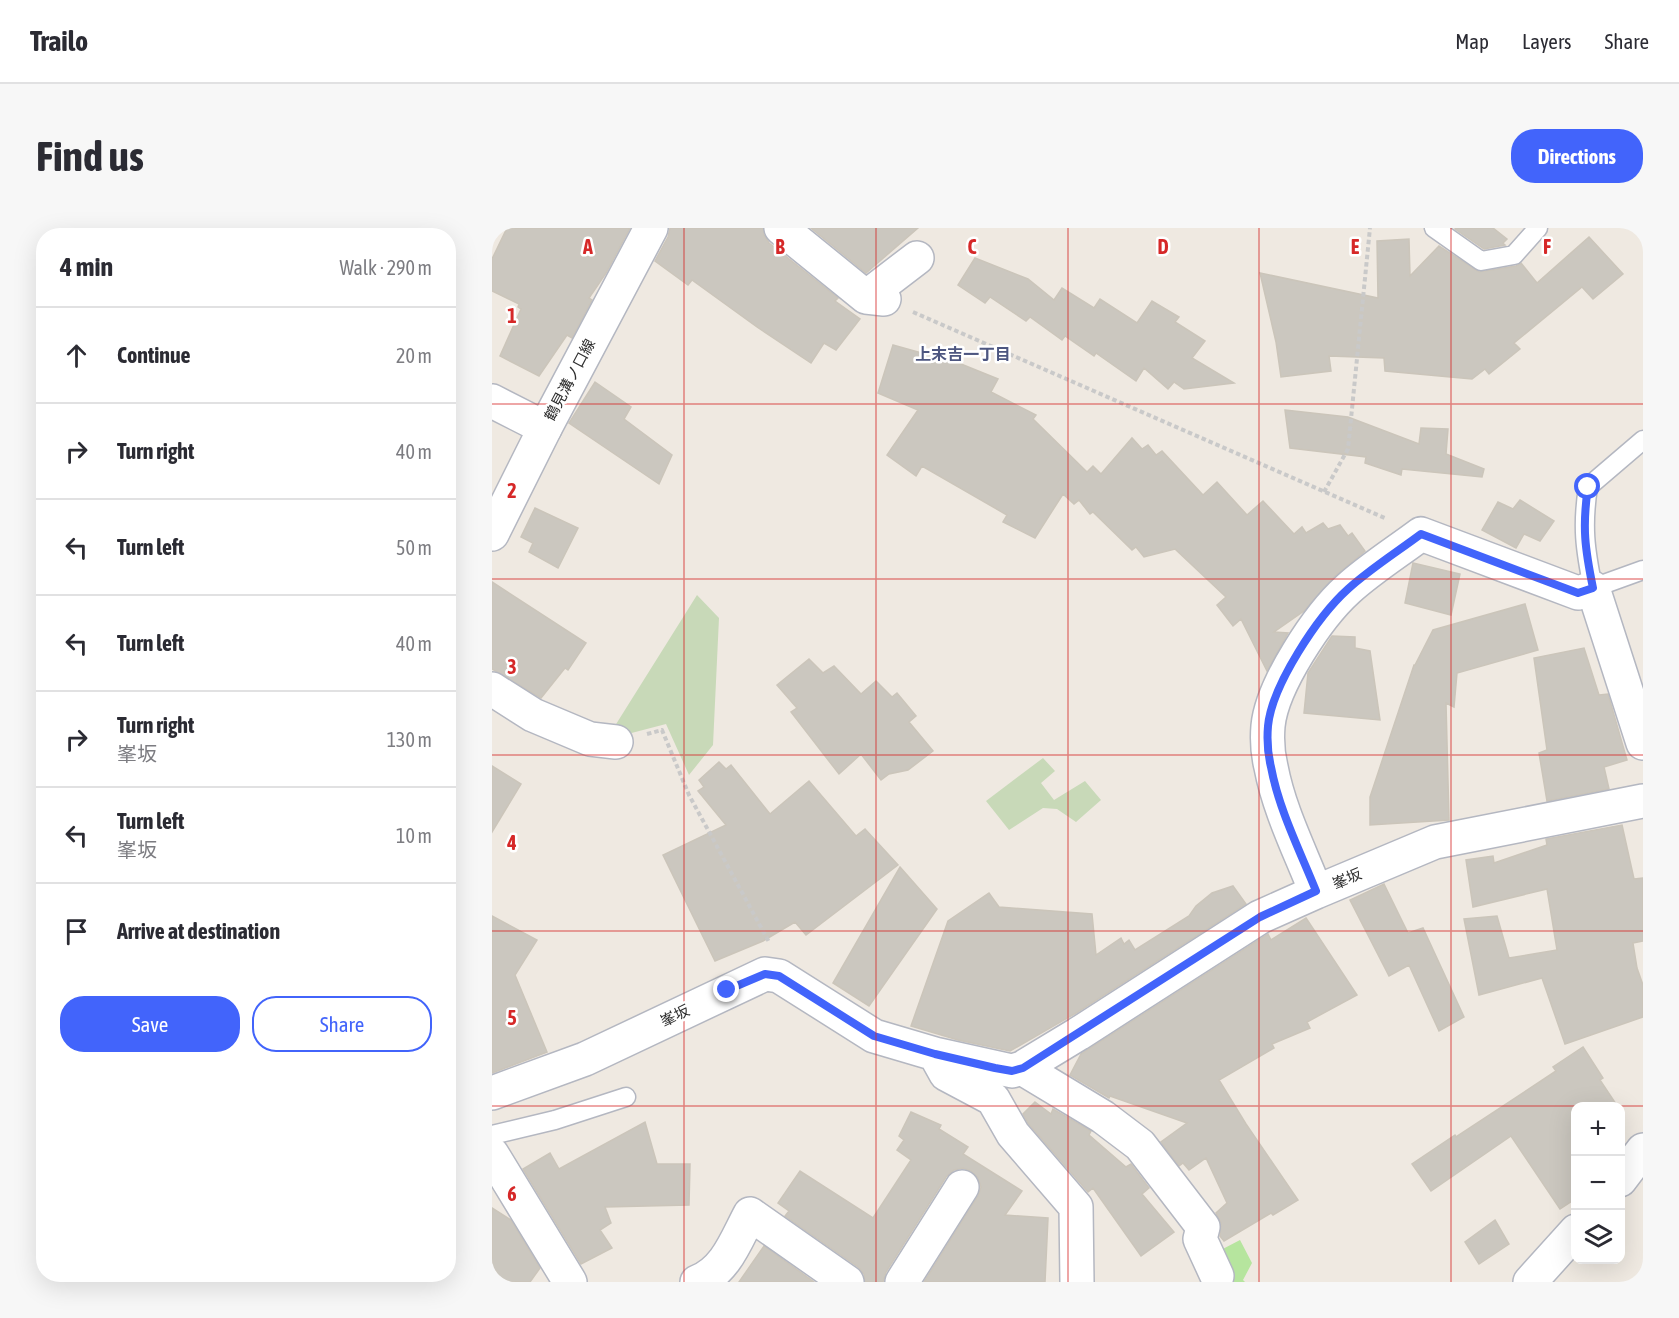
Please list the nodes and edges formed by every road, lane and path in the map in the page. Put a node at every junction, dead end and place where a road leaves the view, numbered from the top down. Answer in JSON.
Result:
{"nodes":[{"id":1,"x":651,"y":228,"type":"edge"},
{"id":2,"x":781,"y":228,"type":"edge"},
{"id":3,"x":1370,"y":228,"type":"edge"},
{"id":4,"x":1434,"y":228,"type":"edge"},
{"id":5,"x":1538,"y":228,"type":"edge"},
{"id":6,"x":916,"y":258,"type":"dead end"},
{"id":7,"x":875,"y":298,"type":"junction"},
{"id":8,"x":492,"y":401,"type":"edge"},
{"id":9,"x":545,"y":428,"type":"junction"},
{"id":10,"x":1643,"y":440,"type":"edge"},
{"id":11,"x":1324,"y":492,"type":"junction"},
{"id":12,"x":492,"y":534,"type":"edge"},
{"id":13,"x":1421,"y":534,"type":"junction"},
{"id":14,"x":1643,"y":570,"type":"edge"},
{"id":15,"x":1593,"y":588,"type":"junction"},
{"id":16,"x":492,"y":689,"type":"edge"},
{"id":17,"x":616,"y":742,"type":"joint"},
{"id":18,"x":1643,"y":743,"type":"edge"},
{"id":19,"x":1643,"y":801,"type":"edge"},
{"id":20,"x":1316,"y":891,"type":"junction"},
{"id":21,"x":765,"y":974,"type":"junction"},
{"id":22,"x":935,"y":1054,"type":"junction"},
{"id":23,"x":1023,"y":1068,"type":"junction"},
{"id":24,"x":492,"y":1093,"type":"edge"},
{"id":25,"x":626,"y":1097,"type":"dead end"},
{"id":26,"x":492,"y":1135,"type":"edge"},
{"id":27,"x":1643,"y":1150,"type":"edge"},
{"id":28,"x":492,"y":1154,"type":"edge"},
{"id":29,"x":1625,"y":1173,"type":"edge"},
{"id":30,"x":962,"y":1187,"type":"dead end"},
{"id":31,"x":1571,"y":1236,"type":"edge"},
{"id":32,"x":830,"y":1277,"type":"edge"},
{"id":33,"x":1219,"y":1279,"type":"edge"},
{"id":34,"x":570,"y":1282,"type":"edge"},
{"id":35,"x":697,"y":1282,"type":"edge"},
{"id":36,"x":902,"y":1282,"type":"edge"},
{"id":37,"x":1077,"y":1282,"type":"edge"},
{"id":38,"x":1530,"y":1282,"type":"edge"}],
"edges":[{"from":1,"to":9,"type":"street","name":"鶴見溝ノ口線"},
{"from":2,"to":7,"type":"street"},
{"from":3,"to":11,"type":"path"},
{"from":4,"to":5,"type":"lane"},
{"from":6,"to":7,"type":"street"},
{"from":7,"to":11,"type":"path"},
{"from":8,"to":9,"type":"street"},
{"from":9,"to":12,"type":"street","name":"鶴見溝ノ口線"},
{"from":10,"to":15,"type":"lane"},
{"from":11,"to":13,"type":"path"},
{"from":13,"to":15,"type":"street"},
{"from":13,"to":20,"type":"street"},
{"from":14,"to":15,"type":"lane"},
{"from":15,"to":18,"type":"street"},
{"from":16,"to":17,"type":"street"},
{"from":17,"to":21,"type":"path"},
{"from":19,"to":20,"type":"street","name":"峯坂"},
{"from":20,"to":23,"type":"street","name":"峯坂"},
{"from":21,"to":22,"type":"street"},
{"from":21,"to":24,"type":"street","name":"峯坂"},
{"from":22,"to":23,"type":"street"},
{"from":22,"to":37,"type":"street"},
{"from":23,"to":33,"type":"street"},
{"from":25,"to":26,"type":"lane"},
{"from":27,"to":29,"type":"street"},
{"from":28,"to":34,"type":"street"},
{"from":30,"to":36,"type":"street"},
{"from":31,"to":38,"type":"street"},
{"from":32,"to":35,"type":"street"}]}
